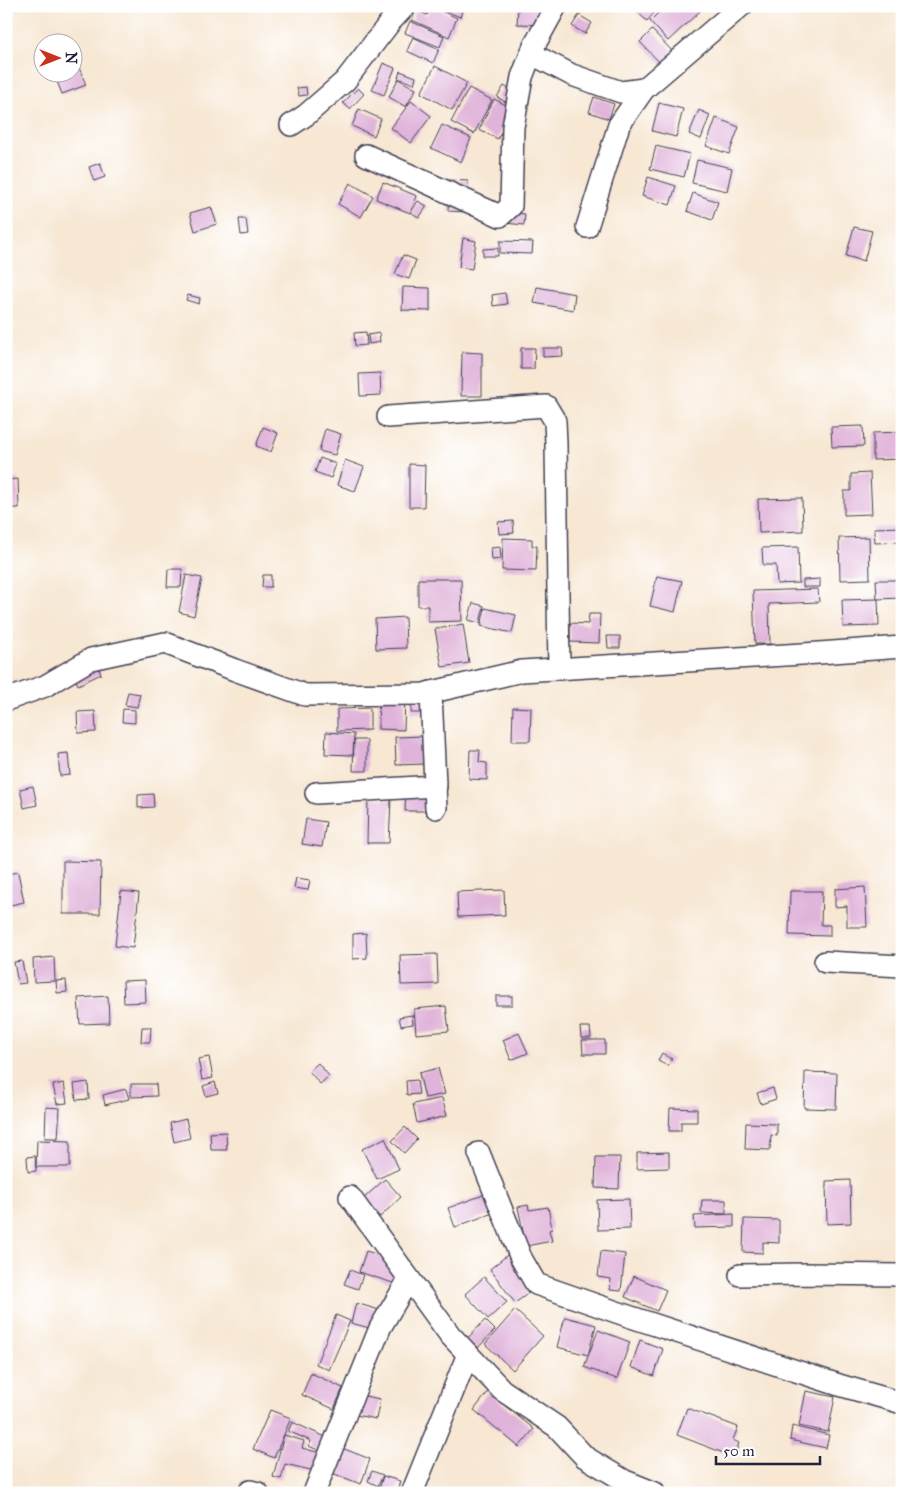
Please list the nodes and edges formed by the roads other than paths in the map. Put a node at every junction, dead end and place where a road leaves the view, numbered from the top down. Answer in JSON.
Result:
{"nodes":[{"id":1,"x":405,"y":6,"type":"edge"},
{"id":2,"x":556,"y":6,"type":"edge"},
{"id":3,"x":741,"y":6,"type":"edge"},
{"id":4,"x":532,"y":54,"type":"junction"},
{"id":5,"x":644,"y":89,"type":"junction"},
{"id":6,"x":290,"y":125,"type":"dead end"},
{"id":7,"x":366,"y":155,"type":"dead end"},
{"id":8,"x":587,"y":227,"type":"dead end"},
{"id":9,"x":388,"y":417,"type":"dead end"},
{"id":10,"x":902,"y":647,"type":"edge"},
{"id":11,"x":559,"y":669,"type":"junction"},
{"id":12,"x":431,"y":692,"type":"junction"},
{"id":13,"x":6,"y":700,"type":"edge"},
{"id":14,"x":436,"y":786,"type":"junction"},
{"id":15,"x":316,"y":793,"type":"dead end"},
{"id":16,"x":436,"y":808,"type":"dead end"},
{"id":17,"x":825,"y":962,"type":"dead end"},
{"id":18,"x":902,"y":966,"type":"edge"},
{"id":19,"x":479,"y":1153,"type":"dead end"},
{"id":20,"x":350,"y":1197,"type":"dead end"},
{"id":21,"x":902,"y":1275,"type":"edge"},
{"id":22,"x":740,"y":1276,"type":"dead end"},
{"id":23,"x":409,"y":1279,"type":"junction"},
{"id":24,"x":468,"y":1354,"type":"junction"},
{"id":25,"x":902,"y":1403,"type":"edge"},
{"id":26,"x":314,"y":1493,"type":"edge"},
{"id":27,"x":412,"y":1493,"type":"edge"},
{"id":28,"x":655,"y":1493,"type":"edge"}],
"edges":[{"from":1,"to":6,"type":"street"},
{"from":2,"to":4,"type":"street"},
{"from":3,"to":5,"type":"street"},
{"from":4,"to":5,"type":"street"},
{"from":4,"to":7,"type":"street"},
{"from":5,"to":8,"type":"street"},
{"from":9,"to":11,"type":"street"},
{"from":10,"to":11,"type":"street"},
{"from":11,"to":12,"type":"street"},
{"from":12,"to":13,"type":"street"},
{"from":12,"to":14,"type":"street"},
{"from":14,"to":15,"type":"street"},
{"from":14,"to":16,"type":"street"},
{"from":17,"to":18,"type":"street"},
{"from":19,"to":25,"type":"street"},
{"from":20,"to":23,"type":"street"},
{"from":21,"to":22,"type":"street"},
{"from":23,"to":24,"type":"street"},
{"from":23,"to":26,"type":"street"},
{"from":24,"to":27,"type":"street"},
{"from":24,"to":28,"type":"street"}]}
